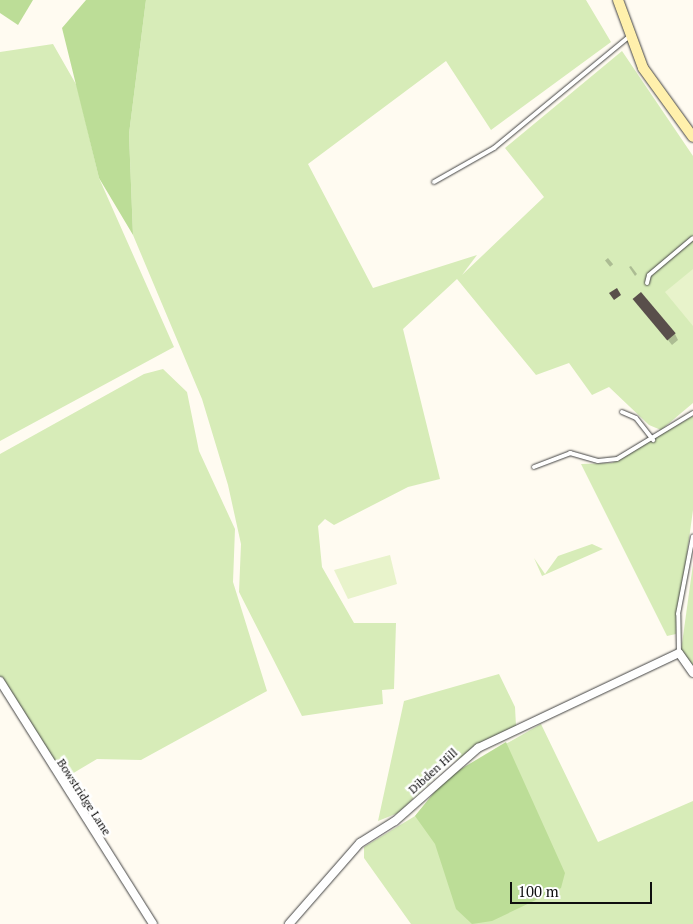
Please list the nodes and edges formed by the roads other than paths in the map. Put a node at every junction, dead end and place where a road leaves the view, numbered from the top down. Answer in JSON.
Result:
{"nodes":[{"id":1,"x":618,"y":0,"type":"edge"},
{"id":2,"x":632,"y":34,"type":"junction"},
{"id":3,"x":693,"y":137,"type":"edge"},
{"id":4,"x":434,"y":182,"type":"dead end"},
{"id":5,"x":693,"y":238,"type":"edge"},
{"id":6,"x":647,"y":283,"type":"dead end"},
{"id":7,"x":622,"y":412,"type":"dead end"},
{"id":8,"x":693,"y":413,"type":"edge"},
{"id":9,"x":653,"y":440,"type":"junction"},
{"id":10,"x":534,"y":467,"type":"dead end"},
{"id":11,"x":693,"y":536,"type":"edge"},
{"id":12,"x":679,"y":653,"type":"junction"},
{"id":13,"x":693,"y":672,"type":"edge"},
{"id":14,"x":0,"y":681,"type":"edge"},
{"id":15,"x":153,"y":924,"type":"edge"},
{"id":16,"x":288,"y":924,"type":"edge"}],
"edges":[{"from":1,"to":2,"type":"street"},
{"from":2,"to":3,"type":"street"},
{"from":2,"to":4,"type":"lane"},
{"from":5,"to":6,"type":"lane"},
{"from":7,"to":9,"type":"lane"},
{"from":8,"to":9,"type":"lane"},
{"from":9,"to":10,"type":"lane"},
{"from":11,"to":12,"type":"lane"},
{"from":12,"to":13,"type":"street"},
{"from":12,"to":16,"type":"street","name":"Dibden Hill"},
{"from":14,"to":15,"type":"street","name":"Bowstridge Lane"}]}
